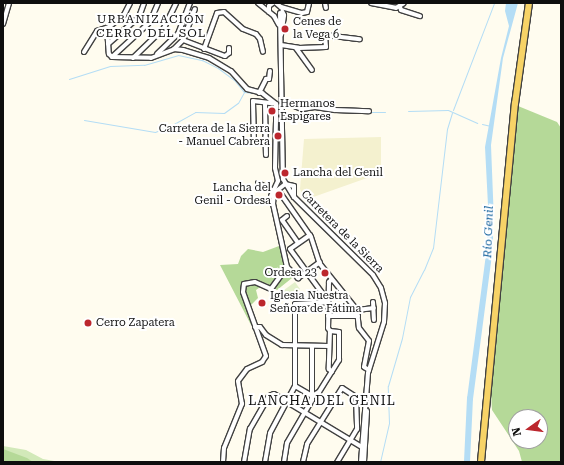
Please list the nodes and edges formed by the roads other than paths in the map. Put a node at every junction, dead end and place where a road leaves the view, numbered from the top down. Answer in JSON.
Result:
{"nodes":[{"id":1,"x":9,"y":3,"type":"edge"},
{"id":2,"x":130,"y":3,"type":"edge"},
{"id":3,"x":144,"y":3,"type":"edge"},
{"id":4,"x":158,"y":3,"type":"edge"},
{"id":5,"x":176,"y":3,"type":"edge"},
{"id":6,"x":190,"y":3,"type":"edge"},
{"id":7,"x":309,"y":3,"type":"edge"},
{"id":8,"x":325,"y":3,"type":"edge"},
{"id":9,"x":371,"y":3,"type":"edge"},
{"id":10,"x":404,"y":3,"type":"edge"},
{"id":11,"x":529,"y":3,"type":"edge"},
{"id":12,"x":532,"y":3,"type":"edge"},
{"id":13,"x":259,"y":4,"type":"edge"},
{"id":14,"x":270,"y":5,"type":"edge"},
{"id":15,"x":400,"y":7,"type":"junction"},
{"id":16,"x":280,"y":8,"type":"edge"},
{"id":17,"x":326,"y":8,"type":"dead end"},
{"id":18,"x":195,"y":9,"type":"dead end"},
{"id":19,"x":269,"y":12,"type":"junction"},
{"id":20,"x":274,"y":16,"type":"junction"},
{"id":21,"x":420,"y":16,"type":"dead end"},
{"id":22,"x":3,"y":24,"type":"edge"},
{"id":23,"x":107,"y":28,"type":"junction"},
{"id":24,"x":280,"y":28,"type":"junction"},
{"id":25,"x":281,"y":35,"type":"junction"},
{"id":26,"x":360,"y":39,"type":"dead end"},
{"id":27,"x":183,"y":40,"type":"junction"},
{"id":28,"x":108,"y":44,"type":"junction"},
{"id":29,"x":281,"y":45,"type":"junction"},
{"id":30,"x":296,"y":47,"type":"junction"},
{"id":31,"x":229,"y":48,"type":"dead end"},
{"id":32,"x":174,"y":49,"type":"junction"},
{"id":33,"x":204,"y":49,"type":"junction"},
{"id":34,"x":84,"y":52,"type":"dead end"},
{"id":35,"x":263,"y":52,"type":"dead end"},
{"id":36,"x":157,"y":54,"type":"junction"},
{"id":37,"x":112,"y":57,"type":"junction"},
{"id":38,"x":132,"y":58,"type":"junction"},
{"id":39,"x":312,"y":70,"type":"dead end"},
{"id":40,"x":270,"y":71,"type":"dead end"},
{"id":41,"x":518,"y":78,"type":"junction"},
{"id":42,"x":259,"y":93,"type":"junction"},
{"id":43,"x":265,"y":104,"type":"junction"},
{"id":44,"x":279,"y":105,"type":"junction"},
{"id":45,"x":369,"y":111,"type":"dead end"},
{"id":46,"x":254,"y":144,"type":"dead end"},
{"id":47,"x":266,"y":155,"type":"dead end"},
{"id":48,"x":258,"y":183,"type":"dead end"},
{"id":49,"x":285,"y":184,"type":"junction"},
{"id":50,"x":272,"y":190,"type":"junction"},
{"id":51,"x":278,"y":190,"type":"junction"},
{"id":52,"x":273,"y":208,"type":"junction"},
{"id":53,"x":287,"y":216,"type":"dead end"},
{"id":54,"x":310,"y":235,"type":"junction"},
{"id":55,"x":298,"y":243,"type":"junction"},
{"id":56,"x":320,"y":262,"type":"junction"},
{"id":57,"x":287,"y":267,"type":"junction"},
{"id":58,"x":306,"y":271,"type":"junction"},
{"id":59,"x":332,"y":280,"type":"junction"},
{"id":60,"x":326,"y":301,"type":"junction"},
{"id":61,"x":373,"y":302,"type":"dead end"},
{"id":62,"x":374,"y":308,"type":"junction"},
{"id":63,"x":357,"y":310,"type":"junction"},
{"id":64,"x":328,"y":316,"type":"junction"},
{"id":65,"x":358,"y":316,"type":"junction"},
{"id":66,"x":374,"y":320,"type":"dead end"},
{"id":67,"x":255,"y":327,"type":"junction"},
{"id":68,"x":330,"y":331,"type":"junction"},
{"id":69,"x":295,"y":345,"type":"junction"},
{"id":70,"x":312,"y":346,"type":"junction"},
{"id":71,"x":330,"y":346,"type":"junction"},
{"id":72,"x":369,"y":370,"type":"junction"},
{"id":73,"x":332,"y":372,"type":"junction"},
{"id":74,"x":295,"y":386,"type":"junction"},
{"id":75,"x":312,"y":396,"type":"junction"},
{"id":76,"x":288,"y":402,"type":"junction"},
{"id":77,"x":306,"y":413,"type":"junction"},
{"id":78,"x":320,"y":423,"type":"junction"},
{"id":79,"x":366,"y":431,"type":"junction"},
{"id":80,"x":349,"y":441,"type":"junction"},
{"id":81,"x":362,"y":447,"type":"junction"},
{"id":82,"x":223,"y":462,"type":"edge"},
{"id":83,"x":244,"y":462,"type":"edge"},
{"id":84,"x":265,"y":462,"type":"edge"},
{"id":85,"x":284,"y":462,"type":"edge"},
{"id":86,"x":303,"y":462,"type":"edge"},
{"id":87,"x":337,"y":462,"type":"edge"},
{"id":88,"x":363,"y":462,"type":"edge"},
{"id":89,"x":481,"y":462,"type":"edge"}],
"edges":[{"from":1,"to":22,"type":"street"},
{"from":2,"to":23,"type":"street"},
{"from":3,"to":28,"type":"street"},
{"from":4,"to":37,"type":"street"},
{"from":5,"to":38,"type":"street"},
{"from":6,"to":36,"type":"street"},
{"from":7,"to":16,"type":"street"},
{"from":8,"to":17,"type":"street"},
{"from":9,"to":15,"type":"street"},
{"from":10,"to":15,"type":"street"},
{"from":11,"to":41,"type":"main road"},
{"from":12,"to":41,"type":"main road"},
{"from":13,"to":14,"type":"street"},
{"from":13,"to":19,"type":"street"},
{"from":14,"to":19,"type":"street"},
{"from":15,"to":21,"type":"street"},
{"from":16,"to":20,"type":"street"},
{"from":16,"to":24,"type":"street"},
{"from":16,"to":25,"type":"street"},
{"from":18,"to":27,"type":"street"},
{"from":19,"to":20,"type":"street"},
{"from":20,"to":24,"type":"street"},
{"from":23,"to":28,"type":"street"},
{"from":23,"to":34,"type":"street"},
{"from":24,"to":25,"type":"street"},
{"from":25,"to":29,"type":"street"},
{"from":26,"to":30,"type":"street"},
{"from":27,"to":32,"type":"street"},
{"from":27,"to":33,"type":"street"},
{"from":28,"to":37,"type":"street"},
{"from":29,"to":30,"type":"street"},
{"from":29,"to":44,"type":"street"},
{"from":30,"to":39,"type":"street"},
{"from":31,"to":33,"type":"street"},
{"from":32,"to":36,"type":"street"},
{"from":32,"to":42,"type":"street"},
{"from":33,"to":35,"type":"street"},
{"from":36,"to":38,"type":"street"},
{"from":37,"to":38,"type":"street"},
{"from":40,"to":42,"type":"street"},
{"from":41,"to":89,"type":"main road"},
{"from":42,"to":44,"type":"street"},
{"from":43,"to":44,"type":"street"},
{"from":43,"to":46,"type":"street"},
{"from":43,"to":47,"type":"street"},
{"from":44,"to":45,"type":"street"},
{"from":44,"to":49,"type":"street","name":"Carretera de la Sierra"},
{"from":44,"to":50,"type":"street"},
{"from":48,"to":50,"type":"street"},
{"from":49,"to":51,"type":"street"},
{"from":49,"to":72,"type":"street","name":"Carretera de la Sierra"},
{"from":50,"to":52,"type":"street"},
{"from":51,"to":52,"type":"street"},
{"from":51,"to":54,"type":"street"},
{"from":52,"to":57,"type":"street"},
{"from":53,"to":55,"type":"street"},
{"from":54,"to":55,"type":"street"},
{"from":54,"to":56,"type":"street"},
{"from":55,"to":58,"type":"street"},
{"from":56,"to":58,"type":"street"},
{"from":56,"to":59,"type":"street"},
{"from":57,"to":58,"type":"street"},
{"from":57,"to":67,"type":"street"},
{"from":58,"to":60,"type":"street"},
{"from":59,"to":60,"type":"street"},
{"from":59,"to":63,"type":"street"},
{"from":60,"to":64,"type":"street"},
{"from":60,"to":69,"type":"street"},
{"from":61,"to":62,"type":"street"},
{"from":62,"to":63,"type":"street"},
{"from":62,"to":66,"type":"street"},
{"from":63,"to":65,"type":"street"},
{"from":64,"to":65,"type":"street"},
{"from":64,"to":68,"type":"street"},
{"from":65,"to":72,"type":"street"},
{"from":67,"to":69,"type":"street"},
{"from":67,"to":82,"type":"street"},
{"from":68,"to":71,"type":"street"},
{"from":68,"to":73,"type":"street"},
{"from":69,"to":70,"type":"street"},
{"from":69,"to":74,"type":"street"},
{"from":70,"to":71,"type":"street"},
{"from":70,"to":75,"type":"street"},
{"from":71,"to":73,"type":"street"},
{"from":72,"to":79,"type":"street","name":"Carretera de la Sierra"},
{"from":72,"to":81,"type":"street","name":"Carretera de la Sierra"},
{"from":73,"to":75,"type":"street"},
{"from":74,"to":75,"type":"street"},
{"from":74,"to":76,"type":"street"},
{"from":75,"to":77,"type":"street"},
{"from":76,"to":77,"type":"street"},
{"from":76,"to":83,"type":"street"},
{"from":76,"to":84,"type":"street"},
{"from":77,"to":78,"type":"street"},
{"from":77,"to":85,"type":"street"},
{"from":78,"to":80,"type":"street"},
{"from":78,"to":80,"type":"street"},
{"from":78,"to":86,"type":"street"},
{"from":79,"to":81,"type":"street"},
{"from":79,"to":88,"type":"street","name":"Carretera de la Sierra"},
{"from":80,"to":81,"type":"street"},
{"from":80,"to":87,"type":"street"},
{"from":81,"to":88,"type":"street","name":"Carretera de la Sierra"}]}
